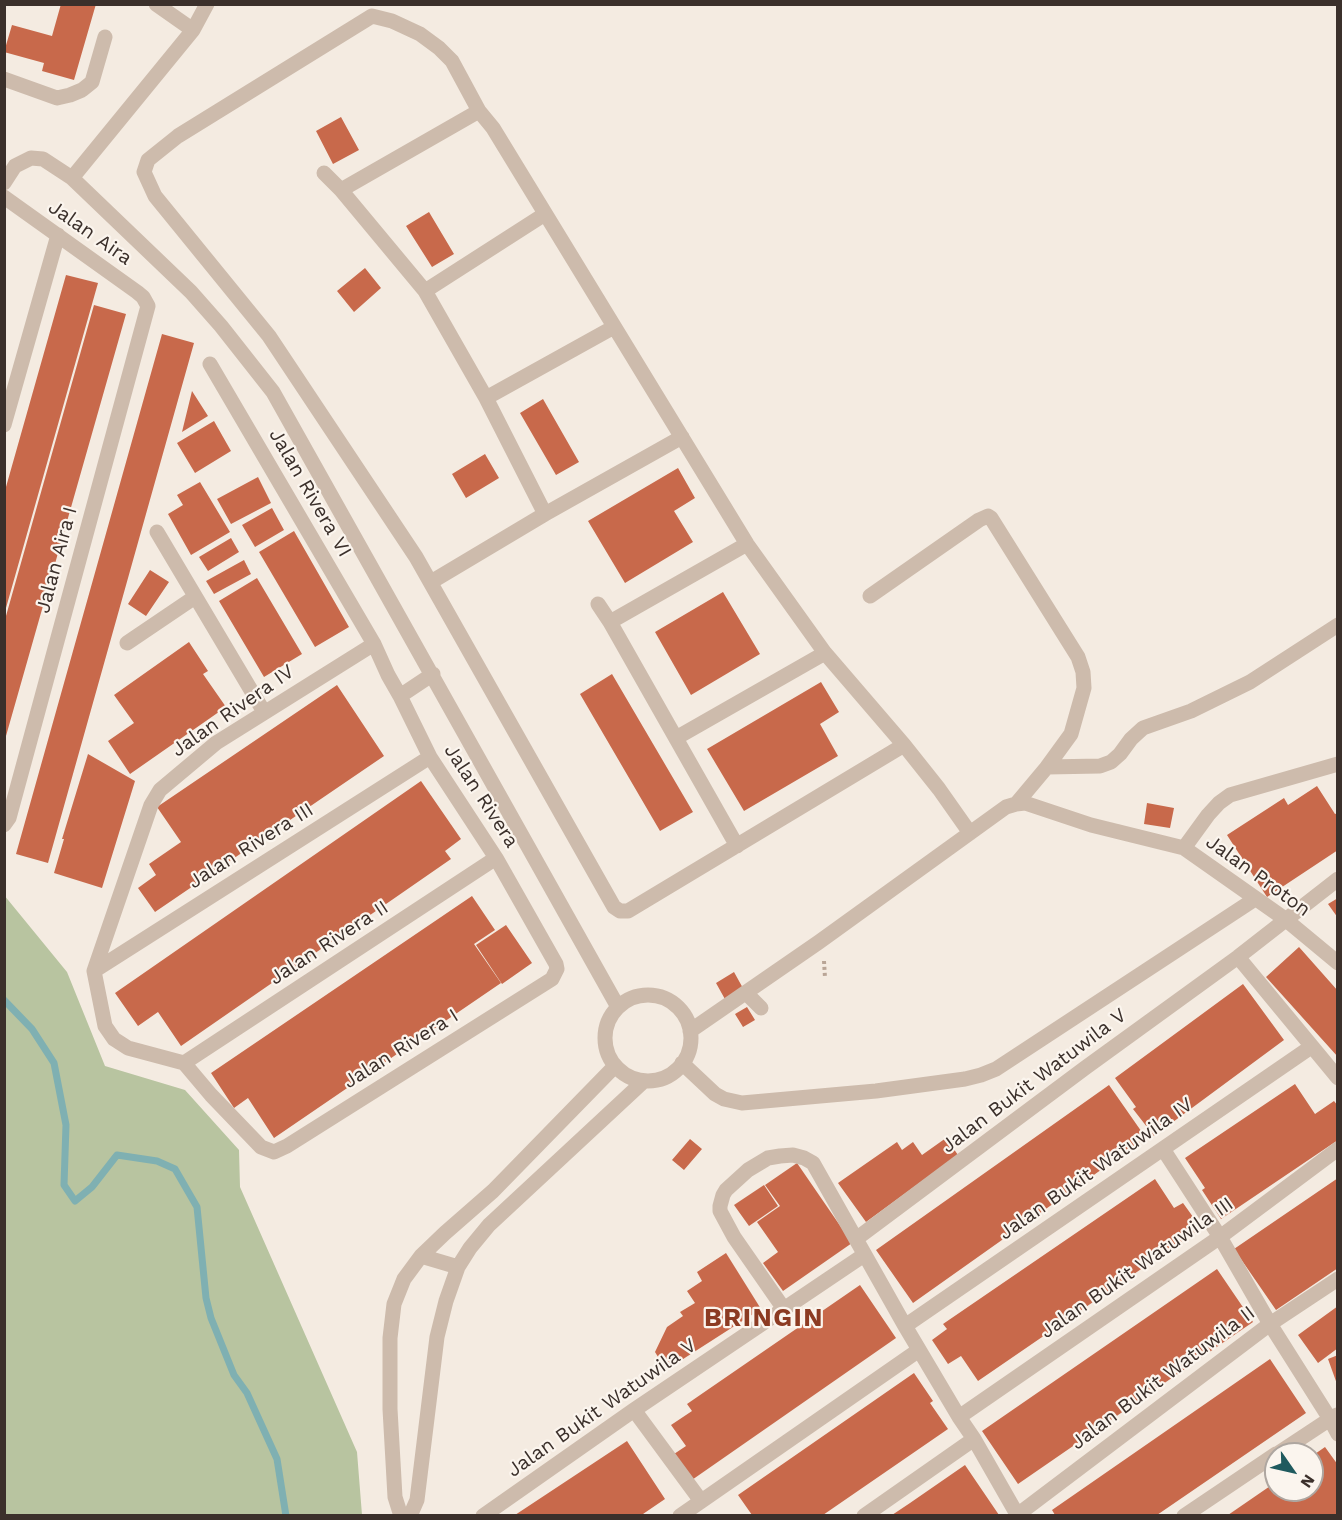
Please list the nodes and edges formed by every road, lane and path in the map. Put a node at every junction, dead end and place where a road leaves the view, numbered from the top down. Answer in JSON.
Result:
{"nodes":[{"id":1,"x":156,"y":4,"type":"edge"},
{"id":2,"x":207,"y":4,"type":"edge"},
{"id":3,"x":193,"y":30,"type":"junction"},
{"id":4,"x":105,"y":37,"type":"dead end"},
{"id":5,"x":4,"y":79,"type":"edge"},
{"id":6,"x":479,"y":111,"type":"junction"},
{"id":7,"x":324,"y":173,"type":"dead end"},
{"id":8,"x":72,"y":178,"type":"junction"},
{"id":9,"x":4,"y":183,"type":"edge"},
{"id":10,"x":340,"y":190,"type":"junction"},
{"id":11,"x":4,"y":197,"type":"edge"},
{"id":12,"x":545,"y":214,"type":"junction"},
{"id":13,"x":58,"y":235,"type":"junction"},
{"id":14,"x":425,"y":291,"type":"junction"},
{"id":15,"x":148,"y":306,"type":"joint"},
{"id":16,"x":614,"y":327,"type":"junction"},
{"id":17,"x":210,"y":364,"type":"dead end"},
{"id":18,"x":486,"y":398,"type":"junction"},
{"id":19,"x":4,"y":425,"type":"edge"},
{"id":20,"x":682,"y":437,"type":"junction"},
{"id":21,"x":545,"y":514,"type":"junction"},
{"id":22,"x":157,"y":532,"type":"dead end"},
{"id":23,"x":747,"y":544,"type":"junction"},
{"id":24,"x":431,"y":582,"type":"junction"},
{"id":25,"x":870,"y":596,"type":"dead end"},
{"id":26,"x":195,"y":597,"type":"junction"},
{"id":27,"x":598,"y":604,"type":"dead end"},
{"id":28,"x":610,"y":622,"type":"junction"},
{"id":29,"x":1338,"y":626,"type":"edge"},
{"id":30,"x":127,"y":643,"type":"dead end"},
{"id":31,"x":374,"y":644,"type":"junction"},
{"id":32,"x":825,"y":653,"type":"junction"},
{"id":33,"x":433,"y":674,"type":"junction"},
{"id":34,"x":400,"y":696,"type":"junction"},
{"id":35,"x":264,"y":712,"type":"junction"},
{"id":36,"x":676,"y":738,"type":"junction"},
{"id":37,"x":904,"y":745,"type":"junction"},
{"id":38,"x":430,"y":757,"type":"junction"},
{"id":39,"x":1338,"y":764,"type":"edge"},
{"id":40,"x":1047,"y":767,"type":"junction"},
{"id":41,"x":1016,"y":804,"type":"junction"},
{"id":42,"x":4,"y":825,"type":"edge"},
{"id":43,"x":970,"y":833,"type":"junction"},
{"id":44,"x":737,"y":846,"type":"junction"},
{"id":45,"x":1184,"y":848,"type":"junction"},
{"id":46,"x":496,"y":858,"type":"junction"},
{"id":47,"x":1338,"y":879,"type":"edge"},
{"id":48,"x":1256,"y":899,"type":"junction"},
{"id":49,"x":1285,"y":919,"type":"junction"},
{"id":50,"x":1238,"y":957,"type":"junction"},
{"id":51,"x":1338,"y":963,"type":"edge"},
{"id":52,"x":557,"y":969,"type":"joint"},
{"id":53,"x":94,"y":970,"type":"junction"},
{"id":54,"x":747,"y":993,"type":"junction"},
{"id":55,"x":618,"y":1007,"type":"junction"},
{"id":56,"x":761,"y":1008,"type":"dead end"},
{"id":57,"x":690,"y":1031,"type":"junction"},
{"id":58,"x":1311,"y":1047,"type":"junction"},
{"id":59,"x":184,"y":1063,"type":"junction"},
{"id":60,"x":682,"y":1063,"type":"junction"},
{"id":61,"x":615,"y":1066,"type":"junction"},
{"id":62,"x":1338,"y":1078,"type":"edge"},
{"id":63,"x":644,"y":1081,"type":"junction"},
{"id":64,"x":1162,"y":1149,"type":"junction"},
{"id":65,"x":1338,"y":1149,"type":"edge"},
{"id":66,"x":1220,"y":1237,"type":"junction"},
{"id":67,"x":856,"y":1239,"type":"junction"},
{"id":68,"x":864,"y":1255,"type":"junction"},
{"id":69,"x":421,"y":1256,"type":"junction"},
{"id":70,"x":458,"y":1267,"type":"junction"},
{"id":71,"x":1338,"y":1279,"type":"edge"},
{"id":72,"x":784,"y":1309,"type":"junction"},
{"id":73,"x":1270,"y":1324,"type":"junction"},
{"id":74,"x":905,"y":1326,"type":"junction"},
{"id":75,"x":920,"y":1350,"type":"junction"},
{"id":76,"x":634,"y":1410,"type":"junction"},
{"id":77,"x":959,"y":1417,"type":"junction"},
{"id":78,"x":1334,"y":1417,"type":"edge"},
{"id":79,"x":1338,"y":1434,"type":"edge"},
{"id":80,"x":974,"y":1439,"type":"junction"},
{"id":81,"x":1295,"y":1442,"type":"edge"},
{"id":82,"x":1264,"y":1462,"type":"edge"},
{"id":83,"x":701,"y":1501,"type":"junction"},
{"id":84,"x":401,"y":1515,"type":"edge"},
{"id":85,"x":410,"y":1515,"type":"edge"},
{"id":86,"x":483,"y":1515,"type":"edge"},
{"id":87,"x":680,"y":1515,"type":"edge"},
{"id":88,"x":864,"y":1515,"type":"edge"},
{"id":89,"x":1017,"y":1515,"type":"edge"},
{"id":90,"x":1184,"y":1515,"type":"edge"}],
"edges":[{"from":1,"to":3,"type":"street"},
{"from":2,"to":3,"type":"street"},
{"from":3,"to":8,"type":"street"},
{"from":4,"to":5,"type":"street"},
{"from":6,"to":10,"type":"street"},
{"from":6,"to":12,"type":"street"},
{"from":6,"to":24,"type":"street"},
{"from":7,"to":10,"type":"street"},
{"from":8,"to":9,"type":"street"},
{"from":8,"to":33,"type":"street"},
{"from":10,"to":14,"type":"street"},
{"from":11,"to":13,"type":"street","name":"Jalan Aira"},
{"from":12,"to":14,"type":"street"},
{"from":12,"to":16,"type":"street"},
{"from":13,"to":15,"type":"street","name":"Jalan Aira"},
{"from":13,"to":19,"type":"street"},
{"from":14,"to":18,"type":"street"},
{"from":15,"to":42,"type":"street","name":"Jalan Aira I"},
{"from":16,"to":18,"type":"street"},
{"from":16,"to":20,"type":"street"},
{"from":17,"to":31,"type":"street","name":"Jalan Rivera VI"},
{"from":18,"to":21,"type":"street"},
{"from":20,"to":21,"type":"street"},
{"from":20,"to":23,"type":"street"},
{"from":21,"to":24,"type":"street"},
{"from":22,"to":26,"type":"street"},
{"from":23,"to":28,"type":"street"},
{"from":23,"to":32,"type":"street"},
{"from":24,"to":44,"type":"street"},
{"from":25,"to":40,"type":"street"},
{"from":26,"to":30,"type":"street"},
{"from":26,"to":35,"type":"street"},
{"from":27,"to":28,"type":"street"},
{"from":28,"to":36,"type":"street"},
{"from":29,"to":40,"type":"street"},
{"from":31,"to":34,"type":"street","name":"Jalan Rivera"},
{"from":31,"to":35,"type":"street","name":"Jalan Rivera IV"},
{"from":32,"to":36,"type":"street"},
{"from":32,"to":37,"type":"street"},
{"from":33,"to":34,"type":"street"},
{"from":33,"to":55,"type":"street"},
{"from":34,"to":38,"type":"street","name":"Jalan Rivera"},
{"from":35,"to":53,"type":"street","name":"Jalan Rivera IV"},
{"from":36,"to":44,"type":"street"},
{"from":37,"to":43,"type":"street"},
{"from":37,"to":44,"type":"street"},
{"from":38,"to":46,"type":"street","name":"Jalan Rivera"},
{"from":38,"to":53,"type":"street","name":"Jalan Rivera III"},
{"from":39,"to":45,"type":"street","name":"Jalan Proton"},
{"from":40,"to":41,"type":"street"},
{"from":41,"to":43,"type":"street"},
{"from":41,"to":45,"type":"street"},
{"from":43,"to":54,"type":"street"},
{"from":45,"to":48,"type":"street","name":"Jalan Proton"},
{"from":46,"to":52,"type":"street","name":"Jalan Rivera"},
{"from":46,"to":59,"type":"street","name":"Jalan Rivera II"},
{"from":47,"to":49,"type":"street","name":"Jalan Bukit Watuwila V"},
{"from":48,"to":49,"type":"street","name":"Jalan Proton"},
{"from":48,"to":60,"type":"street"},
{"from":49,"to":50,"type":"street","name":"Jalan Bukit Watuwila V"},
{"from":49,"to":51,"type":"street","name":"Jalan Proton"},
{"from":50,"to":58,"type":"street"},
{"from":50,"to":67,"type":"street","name":"Jalan Bukit Watuwila V"},
{"from":52,"to":59,"type":"street","name":"Jalan Rivera I"},
{"from":53,"to":59,"type":"street"},
{"from":54,"to":56,"type":"street"},
{"from":54,"to":57,"type":"street"},
{"from":55,"to":57,"type":"street"},
{"from":55,"to":61,"type":"street"},
{"from":57,"to":60,"type":"street"},
{"from":58,"to":62,"type":"street"},
{"from":58,"to":64,"type":"street","name":"Jalan Bukit Watuwila IV"},
{"from":60,"to":63,"type":"street"},
{"from":61,"to":63,"type":"street"},
{"from":61,"to":69,"type":"street"},
{"from":63,"to":70,"type":"street"},
{"from":64,"to":66,"type":"street"},
{"from":64,"to":74,"type":"street","name":"Jalan Bukit Watuwila IV"},
{"from":65,"to":66,"type":"street","name":"Jalan Bukit Watuwila III"},
{"from":66,"to":73,"type":"street"},
{"from":66,"to":77,"type":"street","name":"Jalan Bukit Watuwila III"},
{"from":67,"to":68,"type":"street"},
{"from":67,"to":72,"type":"street"},
{"from":68,"to":72,"type":"street","name":"Jalan Bukit Watuwila V"},
{"from":68,"to":74,"type":"street"},
{"from":69,"to":70,"type":"street"},
{"from":69,"to":84,"type":"street"},
{"from":70,"to":85,"type":"street"},
{"from":71,"to":73,"type":"street","name":"Jalan Bukit Watuwila II"},
{"from":72,"to":76,"type":"street","name":"Jalan Bukit Watuwila V"},
{"from":73,"to":78,"type":"street"},
{"from":73,"to":89,"type":"street","name":"Jalan Bukit Watuwila II"},
{"from":74,"to":75,"type":"street"},
{"from":75,"to":77,"type":"street"},
{"from":75,"to":83,"type":"street"},
{"from":76,"to":83,"type":"street"},
{"from":76,"to":86,"type":"street","name":"Jalan Bukit Watuwila V"},
{"from":77,"to":80,"type":"street"},
{"from":78,"to":79,"type":"street"},
{"from":78,"to":81,"type":"street"},
{"from":80,"to":88,"type":"street"},
{"from":80,"to":89,"type":"street"},
{"from":82,"to":90,"type":"street"},
{"from":83,"to":87,"type":"street"}]}
